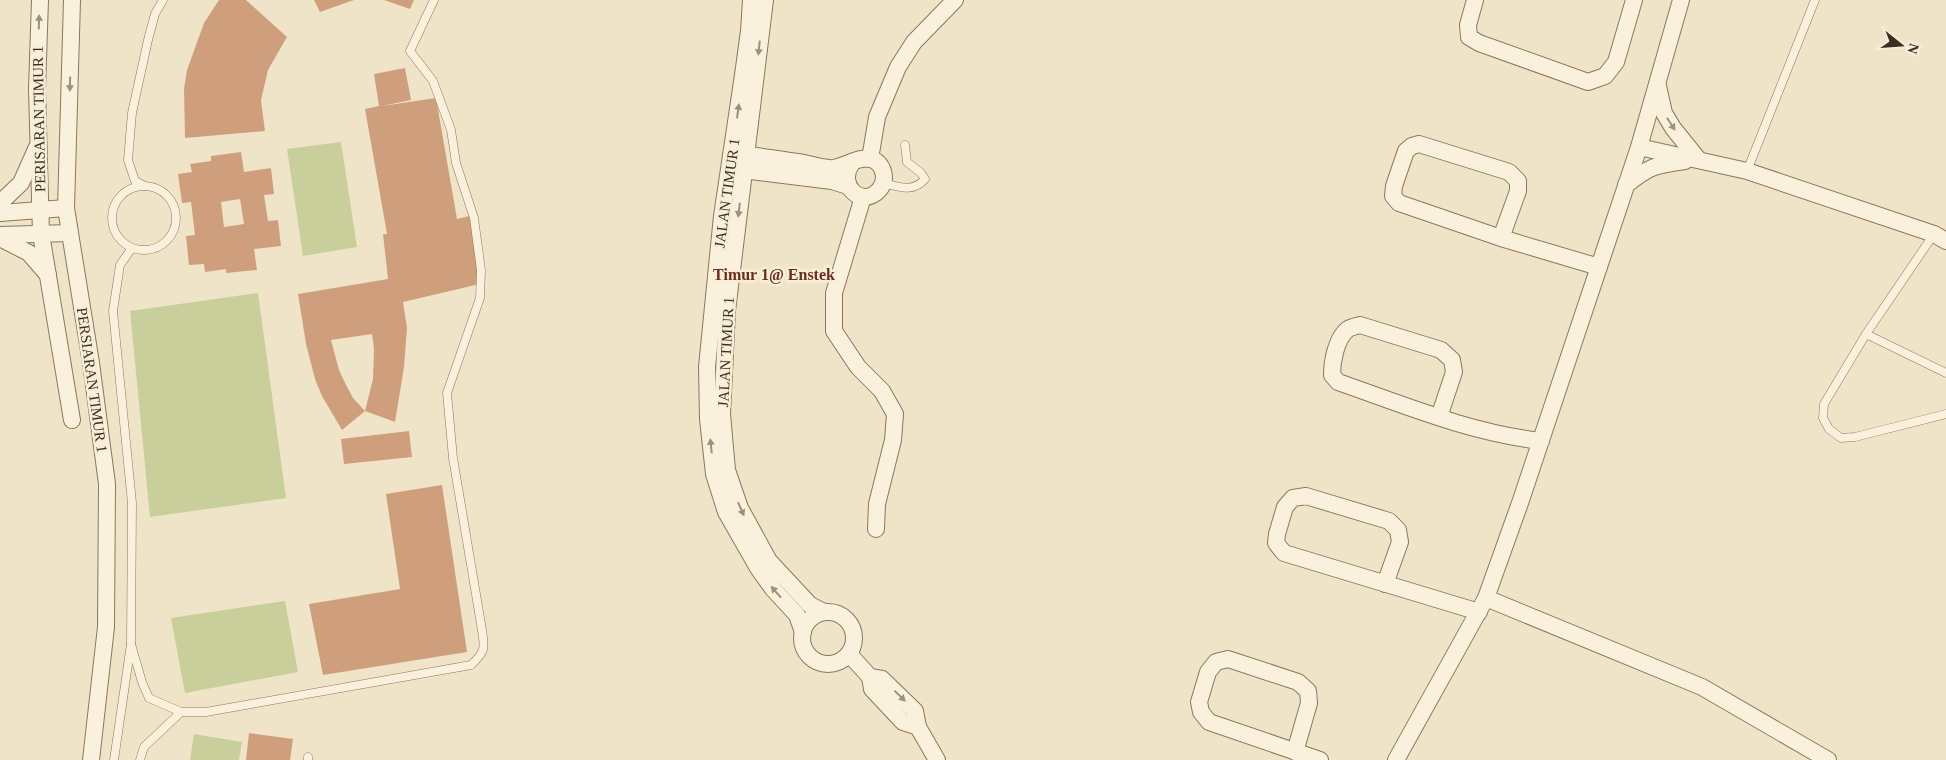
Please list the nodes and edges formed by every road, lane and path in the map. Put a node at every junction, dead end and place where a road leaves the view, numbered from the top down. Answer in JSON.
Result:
{"nodes":[{"id":1,"x":40,"y":0,"type":"edge"},
{"id":2,"x":72,"y":0,"type":"edge"},
{"id":3,"x":163,"y":0,"type":"edge"},
{"id":4,"x":434,"y":0,"type":"edge"},
{"id":5,"x":751,"y":0,"type":"edge"},
{"id":6,"x":764,"y":0,"type":"edge"},
{"id":7,"x":955,"y":0,"type":"edge"},
{"id":8,"x":1475,"y":0,"type":"edge"},
{"id":9,"x":1634,"y":0,"type":"edge"},
{"id":10,"x":1681,"y":0,"type":"edge"},
{"id":11,"x":1815,"y":0,"type":"edge"},
{"id":12,"x":1657,"y":84,"type":"junction"},
{"id":13,"x":38,"y":143,"type":"junction"},
{"id":14,"x":905,"y":145,"type":"dead end"},
{"id":15,"x":1639,"y":147,"type":"junction"},
{"id":16,"x":870,"y":159,"type":"junction"},
{"id":17,"x":1698,"y":159,"type":"junction"},
{"id":18,"x":738,"y":162,"type":"junction"},
{"id":19,"x":852,"y":163,"type":"junction"},
{"id":20,"x":1747,"y":170,"type":"junction"},
{"id":21,"x":883,"y":183,"type":"junction"},
{"id":22,"x":1626,"y":185,"type":"junction"},
{"id":23,"x":146,"y":186,"type":"junction"},
{"id":24,"x":848,"y":186,"type":"junction"},
{"id":25,"x":863,"y":197,"type":"junction"},
{"id":26,"x":0,"y":203,"type":"edge"},
{"id":27,"x":66,"y":208,"type":"junction"},
{"id":28,"x":40,"y":211,"type":"junction"},
{"id":29,"x":0,"y":213,"type":"edge"},
{"id":30,"x":70,"y":233,"type":"junction"},
{"id":31,"x":41,"y":234,"type":"junction"},
{"id":32,"x":0,"y":236,"type":"edge"},
{"id":33,"x":1940,"y":237,"type":"edge"},
{"id":34,"x":1501,"y":238,"type":"junction"},
{"id":35,"x":132,"y":248,"type":"junction"},
{"id":36,"x":1598,"y":267,"type":"junction"},
{"id":37,"x":48,"y":275,"type":"junction"},
{"id":38,"x":1866,"y":334,"type":"junction"},
{"id":39,"x":1946,"y":373,"type":"edge"},
{"id":40,"x":1946,"y":414,"type":"edge"},
{"id":41,"x":1439,"y":417,"type":"junction"},
{"id":42,"x":72,"y":420,"type":"dead end"},
{"id":43,"x":1541,"y":441,"type":"junction"},
{"id":44,"x":876,"y":529,"type":"dead end"},
{"id":45,"x":1385,"y":584,"type":"junction"},
{"id":46,"x":1483,"y":605,"type":"junction"},
{"id":47,"x":824,"y":612,"type":"junction"},
{"id":48,"x":803,"y":632,"type":"junction"},
{"id":49,"x":131,"y":644,"type":"junction"},
{"id":50,"x":849,"y":654,"type":"junction"},
{"id":51,"x":181,"y":712,"type":"junction"},
{"id":52,"x":1295,"y":752,"type":"junction"},
{"id":53,"x":91,"y":760,"type":"edge"},
{"id":54,"x":114,"y":760,"type":"edge"},
{"id":55,"x":140,"y":760,"type":"edge"},
{"id":56,"x":937,"y":760,"type":"edge"},
{"id":57,"x":1320,"y":760,"type":"edge"},
{"id":58,"x":1396,"y":760,"type":"edge"},
{"id":59,"x":1828,"y":760,"type":"edge"}],
"edges":[{"from":13,"to":1,"type":"street","name":"PERISARAN TIMUR 1","one_way":true},
{"from":2,"to":27,"type":"street","name":"PERSIARAN TIMUR 1","one_way":true},
{"from":3,"to":23,"type":"lane"},
{"from":4,"to":51,"type":"lane"},
{"from":18,"to":5,"type":"street","name":"JALAN TIMUR 1","one_way":true},
{"from":6,"to":18,"type":"street","name":"JALAN TIMUR 1","one_way":true},
{"from":7,"to":16,"type":"street"},
{"from":8,"to":9,"type":"street"},
{"from":10,"to":12,"type":"street"},
{"from":11,"to":20,"type":"lane"},
{"from":12,"to":15,"type":"street"},
{"from":12,"to":17,"type":"street","one_way":true},
{"from":13,"to":26,"type":"street"},
{"from":13,"to":28,"type":"street","name":"PERISARAN TIMUR 1"},
{"from":14,"to":21,"type":"lane"},
{"from":15,"to":17,"type":"street"},
{"from":15,"to":22,"type":"street"},
{"from":16,"to":19,"type":"street"},
{"from":16,"to":21,"type":"street"},
{"from":17,"to":20,"type":"street"},
{"from":17,"to":22,"type":"street"},
{"from":18,"to":19,"type":"street"},
{"from":18,"to":24,"type":"street"},
{"from":18,"to":47,"type":"street","name":"JALAN TIMUR 1","one_way":true},
{"from":48,"to":18,"type":"street","name":"JALAN TIMUR 1","one_way":true},
{"from":19,"to":24,"type":"street"},
{"from":20,"to":33,"type":"street"},
{"from":21,"to":25,"type":"street"},
{"from":22,"to":36,"type":"street"},
{"from":23,"to":35,"type":"lane"},
{"from":23,"to":35,"type":"lane"},
{"from":24,"to":25,"type":"street"},
{"from":25,"to":44,"type":"street"},
{"from":27,"to":28,"type":"street","name":"PERISARAN TIMUR 1"},
{"from":27,"to":30,"type":"street","name":"PERSIARAN TIMUR 1"},
{"from":28,"to":29,"type":"street"},
{"from":28,"to":31,"type":"street"},
{"from":30,"to":31,"type":"street"},
{"from":30,"to":53,"type":"street","name":"PERSIARAN TIMUR 1"},
{"from":31,"to":32,"type":"street"},
{"from":31,"to":37,"type":"street"},
{"from":32,"to":37,"type":"street"},
{"from":33,"to":38,"type":"lane"},
{"from":34,"to":34,"type":"street"},
{"from":34,"to":36,"type":"street"},
{"from":35,"to":49,"type":"lane"},
{"from":36,"to":43,"type":"street"},
{"from":37,"to":42,"type":"street"},
{"from":38,"to":39,"type":"lane"},
{"from":38,"to":40,"type":"lane"},
{"from":41,"to":41,"type":"street"},
{"from":41,"to":43,"type":"street"},
{"from":43,"to":46,"type":"street"},
{"from":45,"to":45,"type":"street"},
{"from":45,"to":46,"type":"street"},
{"from":46,"to":58,"type":"street"},
{"from":46,"to":59,"type":"street"},
{"from":47,"to":48,"type":"street"},
{"from":47,"to":50,"type":"street"},
{"from":48,"to":50,"type":"street"},
{"from":49,"to":51,"type":"lane"},
{"from":49,"to":54,"type":"lane"},
{"from":50,"to":56,"type":"street"},
{"from":51,"to":55,"type":"lane"},
{"from":52,"to":52,"type":"street"},
{"from":52,"to":57,"type":"street"}]}
